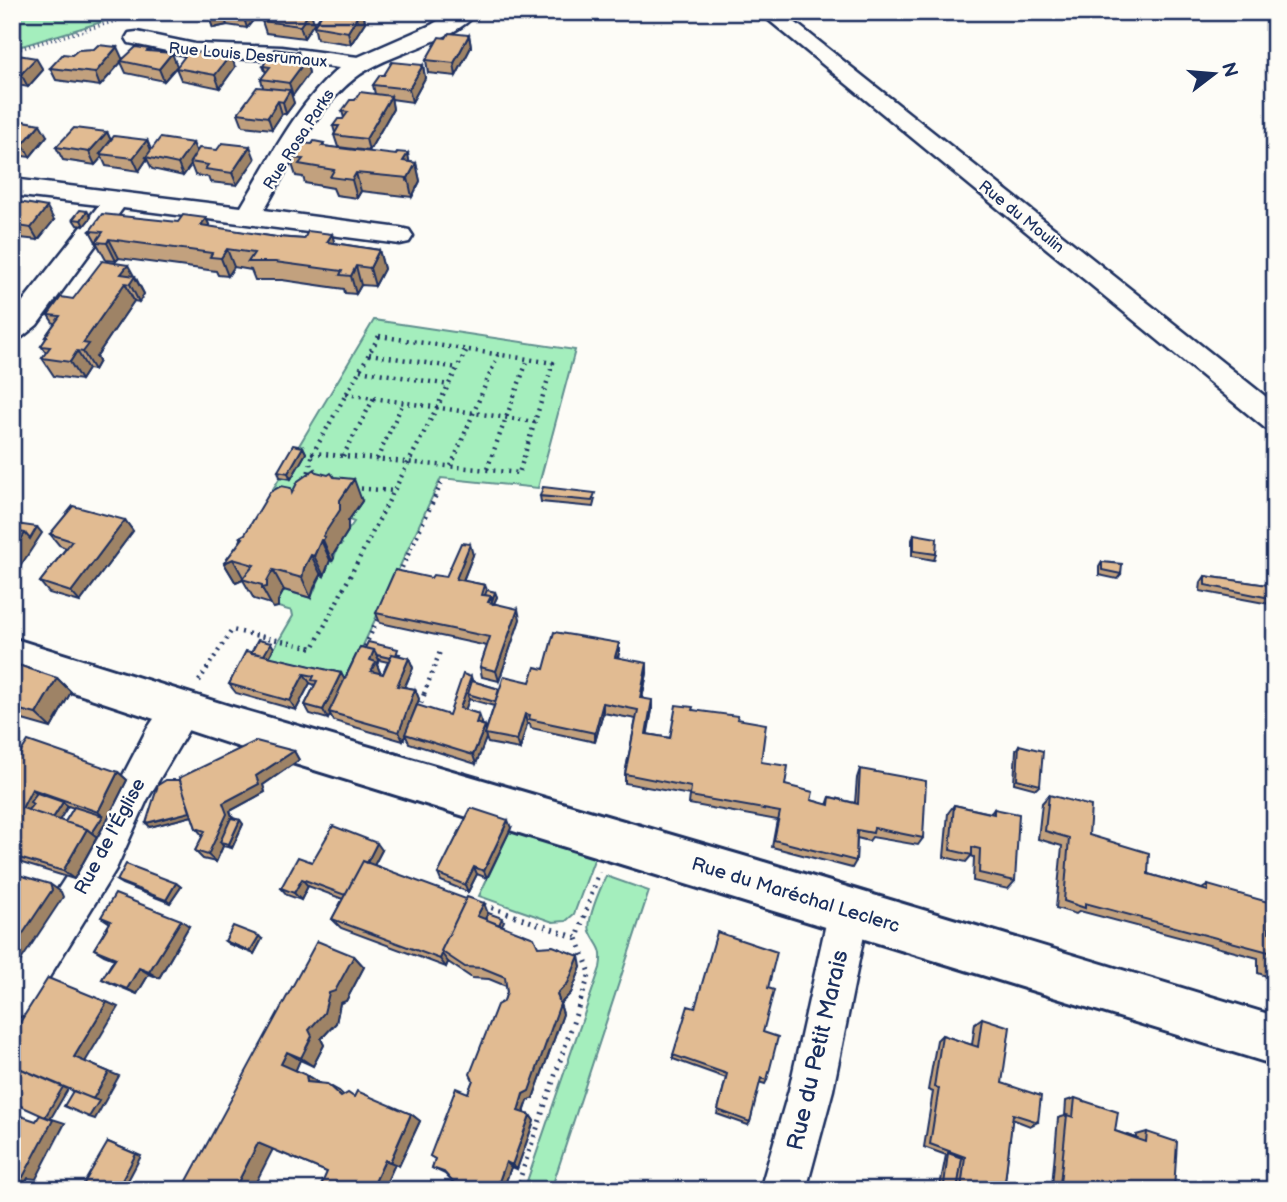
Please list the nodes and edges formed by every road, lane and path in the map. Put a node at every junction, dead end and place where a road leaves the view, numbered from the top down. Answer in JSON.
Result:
{"nodes":[{"id":1,"x":467,"y":12,"type":"edge"},
{"id":2,"x":769,"y":12,"type":"edge"},
{"id":3,"x":122,"y":19,"type":"dead end"},
{"id":4,"x":137,"y":38,"type":"dead end"},
{"id":5,"x":12,"y":51,"type":"edge"},
{"id":6,"x":361,"y":64,"type":"junction"},
{"id":7,"x":12,"y":187,"type":"edge"},
{"id":8,"x":116,"y":200,"type":"junction"},
{"id":9,"x":248,"y":216,"type":"junction"},
{"id":10,"x":400,"y":236,"type":"dead end"},
{"id":11,"x":12,"y":330,"type":"edge"},
{"id":12,"x":466,"y":351,"type":"junction"},
{"id":13,"x":369,"y":354,"type":"junction"},
{"id":14,"x":498,"y":355,"type":"junction"},
{"id":15,"x":528,"y":359,"type":"junction"},
{"id":16,"x":458,"y":368,"type":"junction"},
{"id":17,"x":360,"y":370,"type":"junction"},
{"id":18,"x":449,"y":385,"type":"junction"},
{"id":19,"x":346,"y":394,"type":"junction"},
{"id":20,"x":374,"y":398,"type":"junction"},
{"id":21,"x":403,"y":403,"type":"junction"},
{"id":22,"x":437,"y":408,"type":"junction"},
{"id":23,"x":474,"y":413,"type":"junction"},
{"id":24,"x":506,"y":418,"type":"junction"},
{"id":25,"x":1275,"y":421,"type":"edge"},
{"id":26,"x":535,"y":422,"type":"junction"},
{"id":27,"x":313,"y":453,"type":"junction"},
{"id":28,"x":343,"y":456,"type":"junction"},
{"id":29,"x":377,"y":459,"type":"junction"},
{"id":30,"x":409,"y":462,"type":"junction"},
{"id":31,"x":452,"y":466,"type":"junction"},
{"id":32,"x":486,"y":470,"type":"junction"},
{"id":33,"x":443,"y":480,"type":"dead end"},
{"id":34,"x":305,"y":484,"type":"edge"},
{"id":35,"x":344,"y":487,"type":"edge"},
{"id":36,"x":394,"y":491,"type":"junction"},
{"id":37,"x":396,"y":581,"type":"edge"},
{"id":38,"x":384,"y":606,"type":"edge"},
{"id":39,"x":441,"y":649,"type":"dead end"},
{"id":40,"x":12,"y":655,"type":"edge"},
{"id":41,"x":360,"y":657,"type":"edge"},
{"id":42,"x":164,"y":702,"type":"junction"},
{"id":43,"x":396,"y":772,"type":"junction"},
{"id":44,"x":611,"y":838,"type":"junction"},
{"id":45,"x":484,"y":905,"type":"edge"},
{"id":46,"x":849,"y":910,"type":"junction"},
{"id":47,"x":578,"y":938,"type":"junction"},
{"id":48,"x":12,"y":998,"type":"edge"},
{"id":49,"x":1275,"y":1041,"type":"edge"},
{"id":50,"x":516,"y":1190,"type":"edge"},
{"id":51,"x":783,"y":1190,"type":"edge"}],
"edges":[{"from":1,"to":6,"type":"street","name":"Rue Rosa Parks"},
{"from":2,"to":25,"type":"street","name":"Rue du Moulin"},
{"from":3,"to":5,"type":"path"},
{"from":4,"to":6,"type":"street","name":"Rue Louis Desrumaux"},
{"from":6,"to":9,"type":"street","name":"Rue Rosa Parks"},
{"from":7,"to":8,"type":"street","name":"Rue Rosa Parks"},
{"from":8,"to":9,"type":"street","name":"Rue Rosa Parks"},
{"from":8,"to":11,"type":"street"},
{"from":9,"to":10,"type":"street","name":"Rue Rosa Parks"},
{"from":12,"to":13,"type":"path"},
{"from":12,"to":14,"type":"path"},
{"from":12,"to":16,"type":"path"},
{"from":13,"to":16,"type":"path"},
{"from":13,"to":17,"type":"path"},
{"from":14,"to":15,"type":"path"},
{"from":14,"to":23,"type":"path"},
{"from":15,"to":24,"type":"path"},
{"from":15,"to":26,"type":"path"},
{"from":16,"to":18,"type":"path"},
{"from":17,"to":18,"type":"path"},
{"from":17,"to":19,"type":"path"},
{"from":18,"to":22,"type":"path"},
{"from":19,"to":20,"type":"path"},
{"from":19,"to":27,"type":"path"},
{"from":20,"to":21,"type":"path"},
{"from":20,"to":28,"type":"path"},
{"from":21,"to":22,"type":"path"},
{"from":21,"to":29,"type":"path"},
{"from":22,"to":23,"type":"path"},
{"from":22,"to":30,"type":"path"},
{"from":23,"to":24,"type":"path"},
{"from":23,"to":31,"type":"path"},
{"from":24,"to":26,"type":"path"},
{"from":24,"to":32,"type":"path"},
{"from":26,"to":32,"type":"path"},
{"from":27,"to":28,"type":"path"},
{"from":27,"to":34,"type":"path"},
{"from":28,"to":29,"type":"path"},
{"from":29,"to":30,"type":"path"},
{"from":30,"to":31,"type":"path"},
{"from":30,"to":36,"type":"path"},
{"from":31,"to":32,"type":"path"},
{"from":33,"to":37,"type":"path"},
{"from":35,"to":36,"type":"path"},
{"from":36,"to":42,"type":"path"},
{"from":38,"to":41,"type":"path"},
{"from":39,"to":43,"type":"path"},
{"from":40,"to":42,"type":"street","name":"Rue du Maréchal Leclerc"},
{"from":42,"to":43,"type":"street","name":"Rue du Maréchal Leclerc"},
{"from":42,"to":48,"type":"street","name":"Rue de l'Église"},
{"from":43,"to":44,"type":"street","name":"Rue du Maréchal Leclerc"},
{"from":44,"to":46,"type":"street","name":"Rue du Maréchal Leclerc"},
{"from":44,"to":47,"type":"path"},
{"from":45,"to":47,"type":"path"},
{"from":46,"to":49,"type":"street","name":"Rue du Maréchal Leclerc"},
{"from":46,"to":51,"type":"street","name":"Rue du Petit Marais"},
{"from":47,"to":50,"type":"path"}]}
